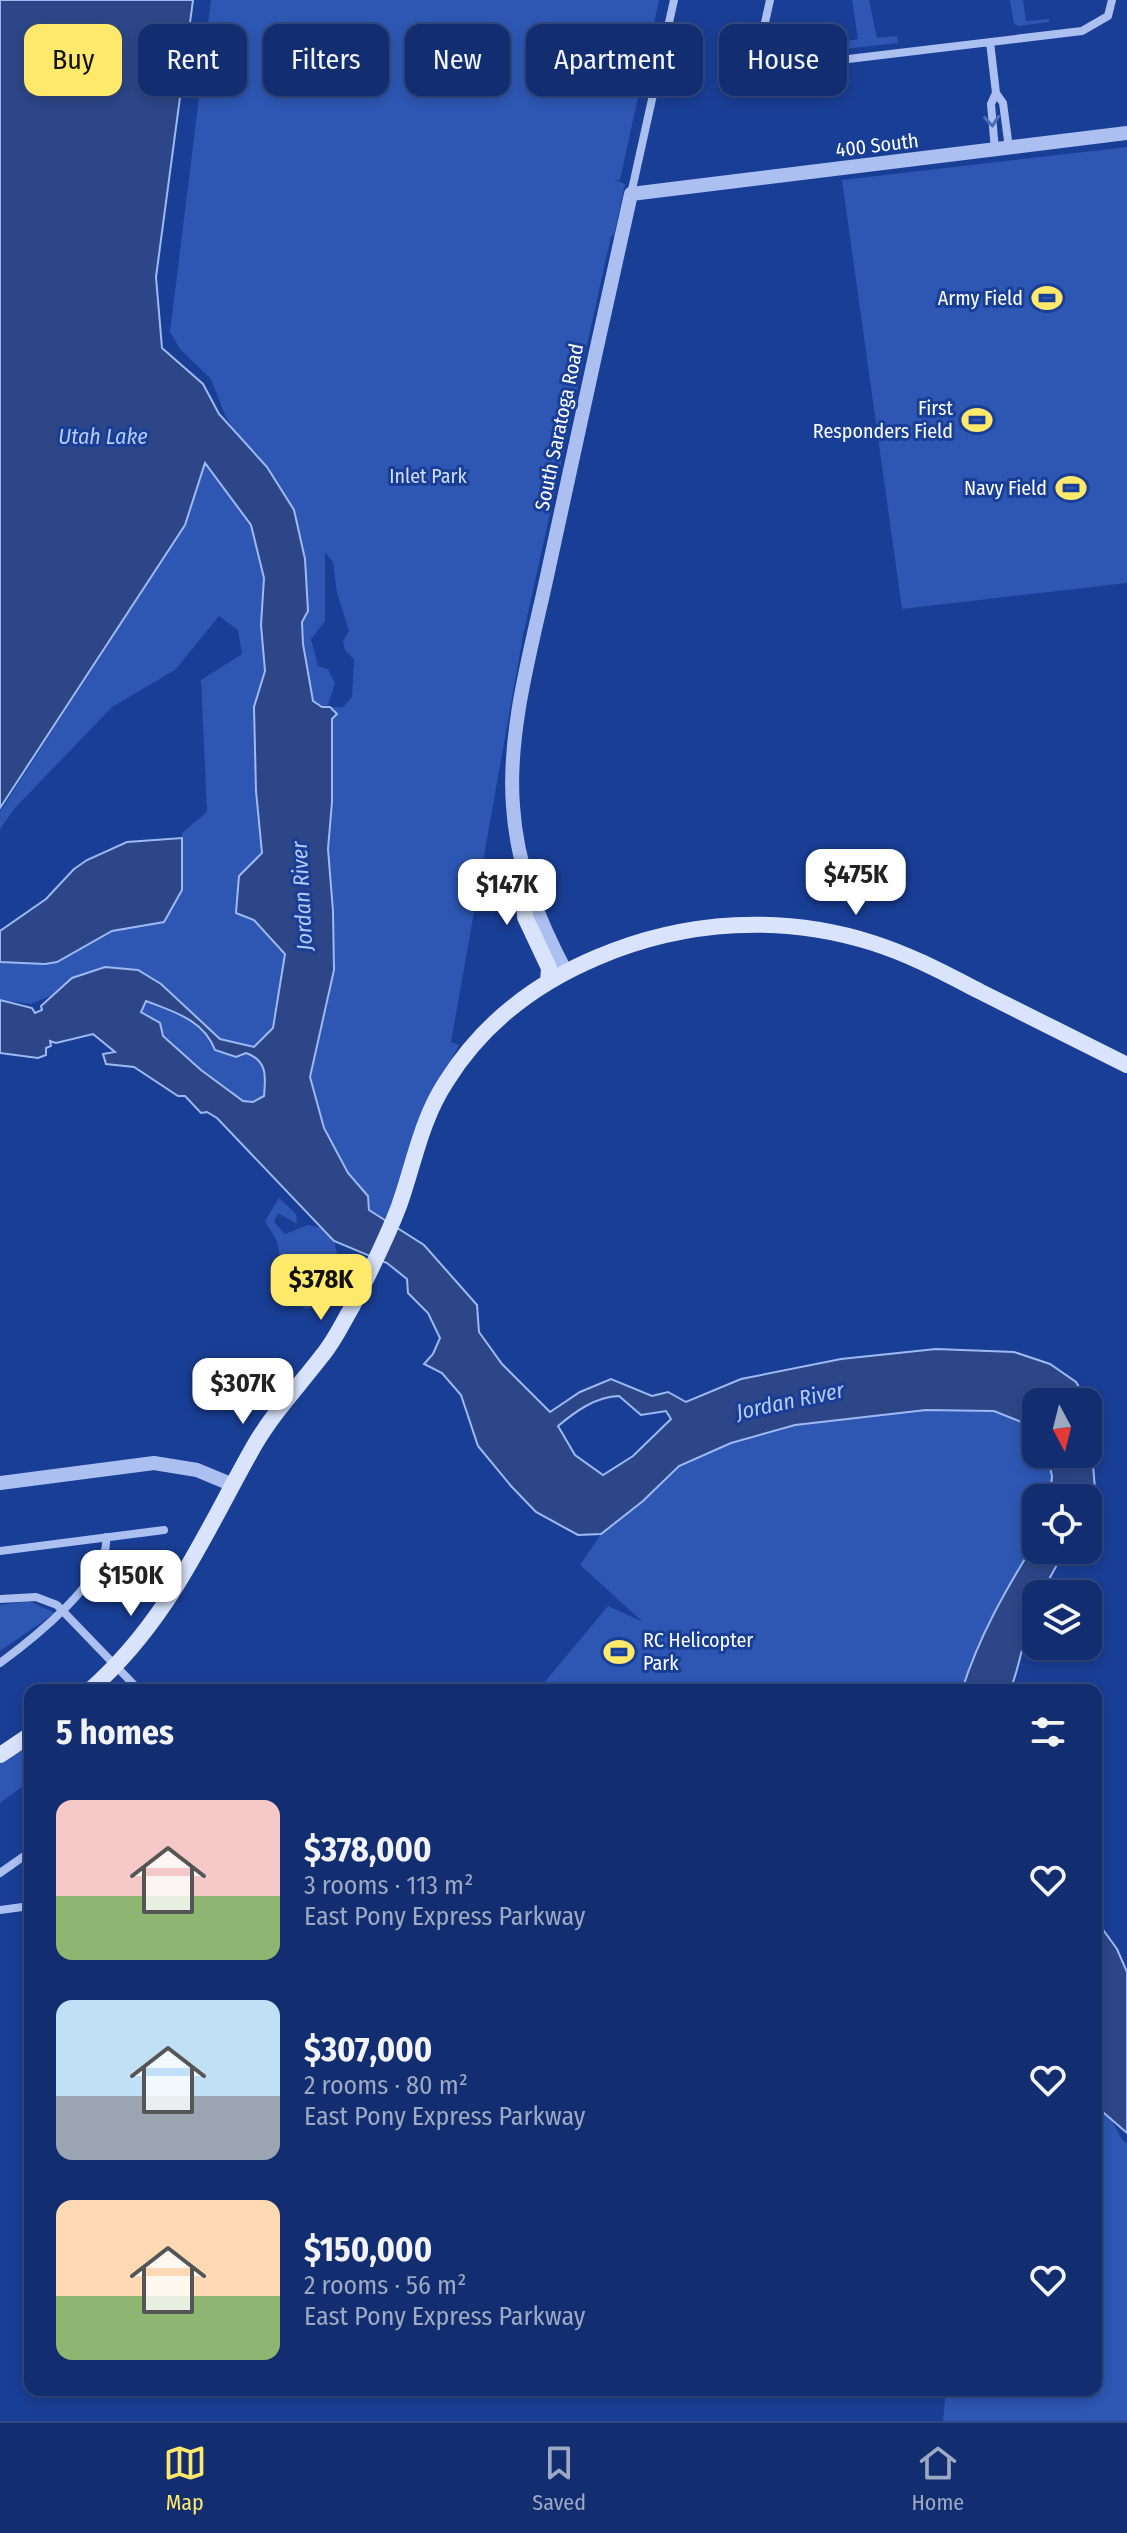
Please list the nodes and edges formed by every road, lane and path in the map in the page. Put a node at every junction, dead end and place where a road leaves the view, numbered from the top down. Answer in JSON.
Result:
{"nodes":[{"id":1,"x":674,"y":0,"type":"edge"},
{"id":2,"x":770,"y":0,"type":"edge"},
{"id":3,"x":1112,"y":0,"type":"edge"},
{"id":4,"x":990,"y":42,"type":"junction"},
{"id":5,"x":1127,"y":133,"type":"edge"},
{"id":6,"x":1002,"y":149,"type":"junction"},
{"id":7,"x":631,"y":194,"type":"junction"},
{"id":8,"x":523,"y":870,"type":"junction"},
{"id":9,"x":566,"y":972,"type":"junction"},
{"id":10,"x":548,"y":982,"type":"junction"},
{"id":11,"x":1127,"y":1065,"type":"edge"},
{"id":12,"x":291,"y":1394,"type":"junction"},
{"id":13,"x":0,"y":1483,"type":"edge"},
{"id":14,"x":233,"y":1485,"type":"junction"},
{"id":15,"x":164,"y":1530,"type":"dead end"},
{"id":16,"x":106,"y":1537,"type":"junction"},
{"id":17,"x":0,"y":1551,"type":"edge"},
{"id":18,"x":192,"y":1562,"type":"junction"},
{"id":19,"x":0,"y":1599,"type":"edge"},
{"id":20,"x":63,"y":1610,"type":"junction"},
{"id":21,"x":0,"y":1663,"type":"edge"},
{"id":22,"x":115,"y":1666,"type":"junction"},
{"id":23,"x":96,"y":1684,"type":"edge"},
{"id":24,"x":133,"y":1684,"type":"edge"},
{"id":25,"x":24,"y":1739,"type":"edge"},
{"id":26,"x":0,"y":1755,"type":"edge"},
{"id":27,"x":24,"y":1856,"type":"edge"},
{"id":28,"x":0,"y":1873,"type":"edge"},
{"id":29,"x":24,"y":1907,"type":"edge"},
{"id":30,"x":0,"y":1910,"type":"edge"}],
"edges":[{"from":1,"to":7,"type":"street","name":"South Saratoga Road"},
{"from":2,"to":4,"type":"street"},
{"from":3,"to":4,"type":"street"},
{"from":4,"to":6,"type":"street"},
{"from":5,"to":6,"type":"street","name":"400 South"},
{"from":6,"to":7,"type":"street","name":"400 South"},
{"from":7,"to":8,"type":"street","name":"South Saratoga Road"},
{"from":8,"to":9,"type":"street","name":"South Saratoga Road"},
{"from":8,"to":10,"type":"main road"},
{"from":9,"to":10,"type":"main road"},
{"from":9,"to":11,"type":"main road"},
{"from":10,"to":12,"type":"main road"},
{"from":12,"to":14,"type":"main road"},
{"from":12,"to":18,"type":"main road"},
{"from":13,"to":14,"type":"street"},
{"from":14,"to":18,"type":"main road"},
{"from":15,"to":16,"type":"street"},
{"from":16,"to":17,"type":"street"},
{"from":16,"to":20,"type":"street"},
{"from":18,"to":22,"type":"main road"},
{"from":19,"to":20,"type":"street"},
{"from":20,"to":21,"type":"street"},
{"from":20,"to":22,"type":"street"},
{"from":22,"to":23,"type":"main road"},
{"from":22,"to":24,"type":"street"},
{"from":25,"to":26,"type":"main road"},
{"from":27,"to":28,"type":"street"},
{"from":29,"to":30,"type":"street"}]}
